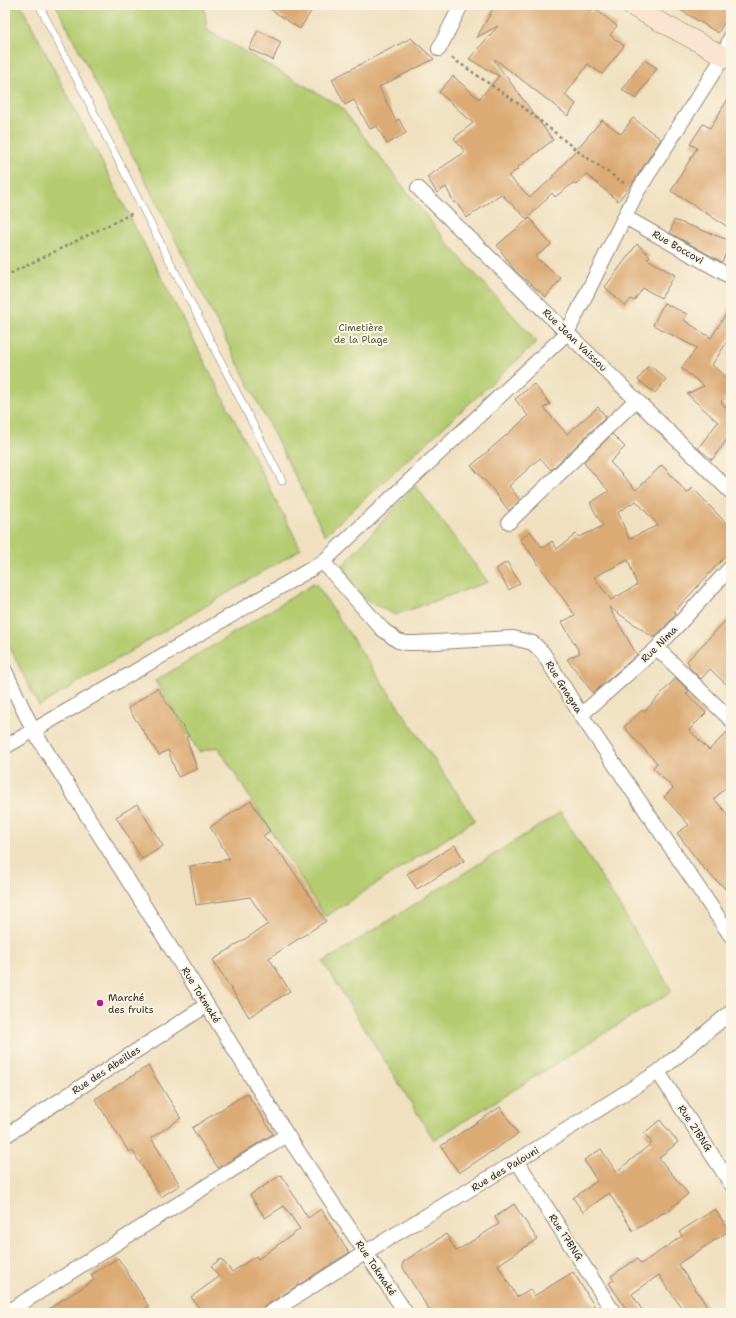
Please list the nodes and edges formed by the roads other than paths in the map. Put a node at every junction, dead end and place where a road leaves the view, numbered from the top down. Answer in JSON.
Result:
{"nodes":[{"id":1,"x":39,"y":5,"type":"edge"},
{"id":2,"x":461,"y":5,"type":"edge"},
{"id":3,"x":630,"y":5,"type":"edge"},
{"id":4,"x":731,"y":36,"type":"edge"},
{"id":5,"x":439,"y":49,"type":"road end"},
{"id":6,"x":727,"y":58,"type":"edge"},
{"id":7,"x":418,"y":188,"type":"dead end"},
{"id":8,"x":625,"y":217,"type":"junction"},
{"id":9,"x":731,"y":277,"type":"edge"},
{"id":10,"x":567,"y":333,"type":"junction"},
{"id":11,"x":636,"y":400,"type":"junction"},
{"id":12,"x":282,"y":481,"type":"dead end"},
{"id":13,"x":731,"y":492,"type":"edge"},
{"id":14,"x":509,"y":522,"type":"dead end"},
{"id":15,"x":323,"y":562,"type":"junction"},
{"id":16,"x":731,"y":567,"type":"edge"},
{"id":17,"x":657,"y":648,"type":"junction"},
{"id":18,"x":5,"y":672,"type":"edge"},
{"id":19,"x":581,"y":715,"type":"junction"},
{"id":20,"x":731,"y":720,"type":"edge"},
{"id":21,"x":34,"y":730,"type":"junction"},
{"id":22,"x":5,"y":747,"type":"edge"},
{"id":23,"x":731,"y":936,"type":"edge"},
{"id":24,"x":207,"y":1005,"type":"junction"},
{"id":25,"x":731,"y":1012,"type":"edge"},
{"id":26,"x":658,"y":1072,"type":"junction"},
{"id":27,"x":287,"y":1135,"type":"junction"},
{"id":28,"x":5,"y":1136,"type":"edge"},
{"id":29,"x":518,"y":1161,"type":"junction"},
{"id":30,"x":731,"y":1184,"type":"edge"},
{"id":31,"x":366,"y":1252,"type":"junction"},
{"id":32,"x":6,"y":1313,"type":"edge"},
{"id":33,"x":270,"y":1313,"type":"edge"},
{"id":34,"x":406,"y":1313,"type":"edge"},
{"id":35,"x":614,"y":1313,"type":"edge"}],
"edges":[{"from":1,"to":12,"type":"lane"},
{"from":2,"to":5,"type":"street"},
{"from":3,"to":6,"type":"street"},
{"from":4,"to":6,"type":"street"},
{"from":6,"to":8,"type":"street"},
{"from":7,"to":10,"type":"street","name":"Rue Jean Vaissou"},
{"from":8,"to":9,"type":"street","name":"Rue Boccovi"},
{"from":8,"to":10,"type":"street"},
{"from":10,"to":11,"type":"street","name":"Rue Jean Vaissou"},
{"from":10,"to":15,"type":"street"},
{"from":11,"to":13,"type":"street","name":"Rue Jean Vaissou"},
{"from":11,"to":14,"type":"street"},
{"from":15,"to":19,"type":"street","name":"Rue Gnagna"},
{"from":15,"to":21,"type":"street"},
{"from":16,"to":17,"type":"street","name":"Rue Nima"},
{"from":17,"to":19,"type":"street","name":"Rue Nima"},
{"from":17,"to":20,"type":"street"},
{"from":18,"to":21,"type":"street","name":"Rue Tokmaké"},
{"from":19,"to":23,"type":"street","name":"Rue Gnagna"},
{"from":21,"to":22,"type":"street"},
{"from":21,"to":24,"type":"street","name":"Rue Tokmaké"},
{"from":24,"to":27,"type":"street","name":"Rue Tokmaké"},
{"from":24,"to":28,"type":"street","name":"Rue des Abeilles"},
{"from":25,"to":26,"type":"street","name":"Rue des Palouni"},
{"from":26,"to":29,"type":"street","name":"Rue des Palouni"},
{"from":26,"to":30,"type":"street","name":"Rue 21BNG"},
{"from":27,"to":31,"type":"street","name":"Rue Tokmaké"},
{"from":27,"to":32,"type":"street"},
{"from":29,"to":31,"type":"street","name":"Rue des Palouni"},
{"from":29,"to":35,"type":"street","name":"Rue 17BNG"},
{"from":31,"to":33,"type":"street","name":"Rue des Palouni"},
{"from":31,"to":34,"type":"street","name":"Rue Tokmaké"}]}
